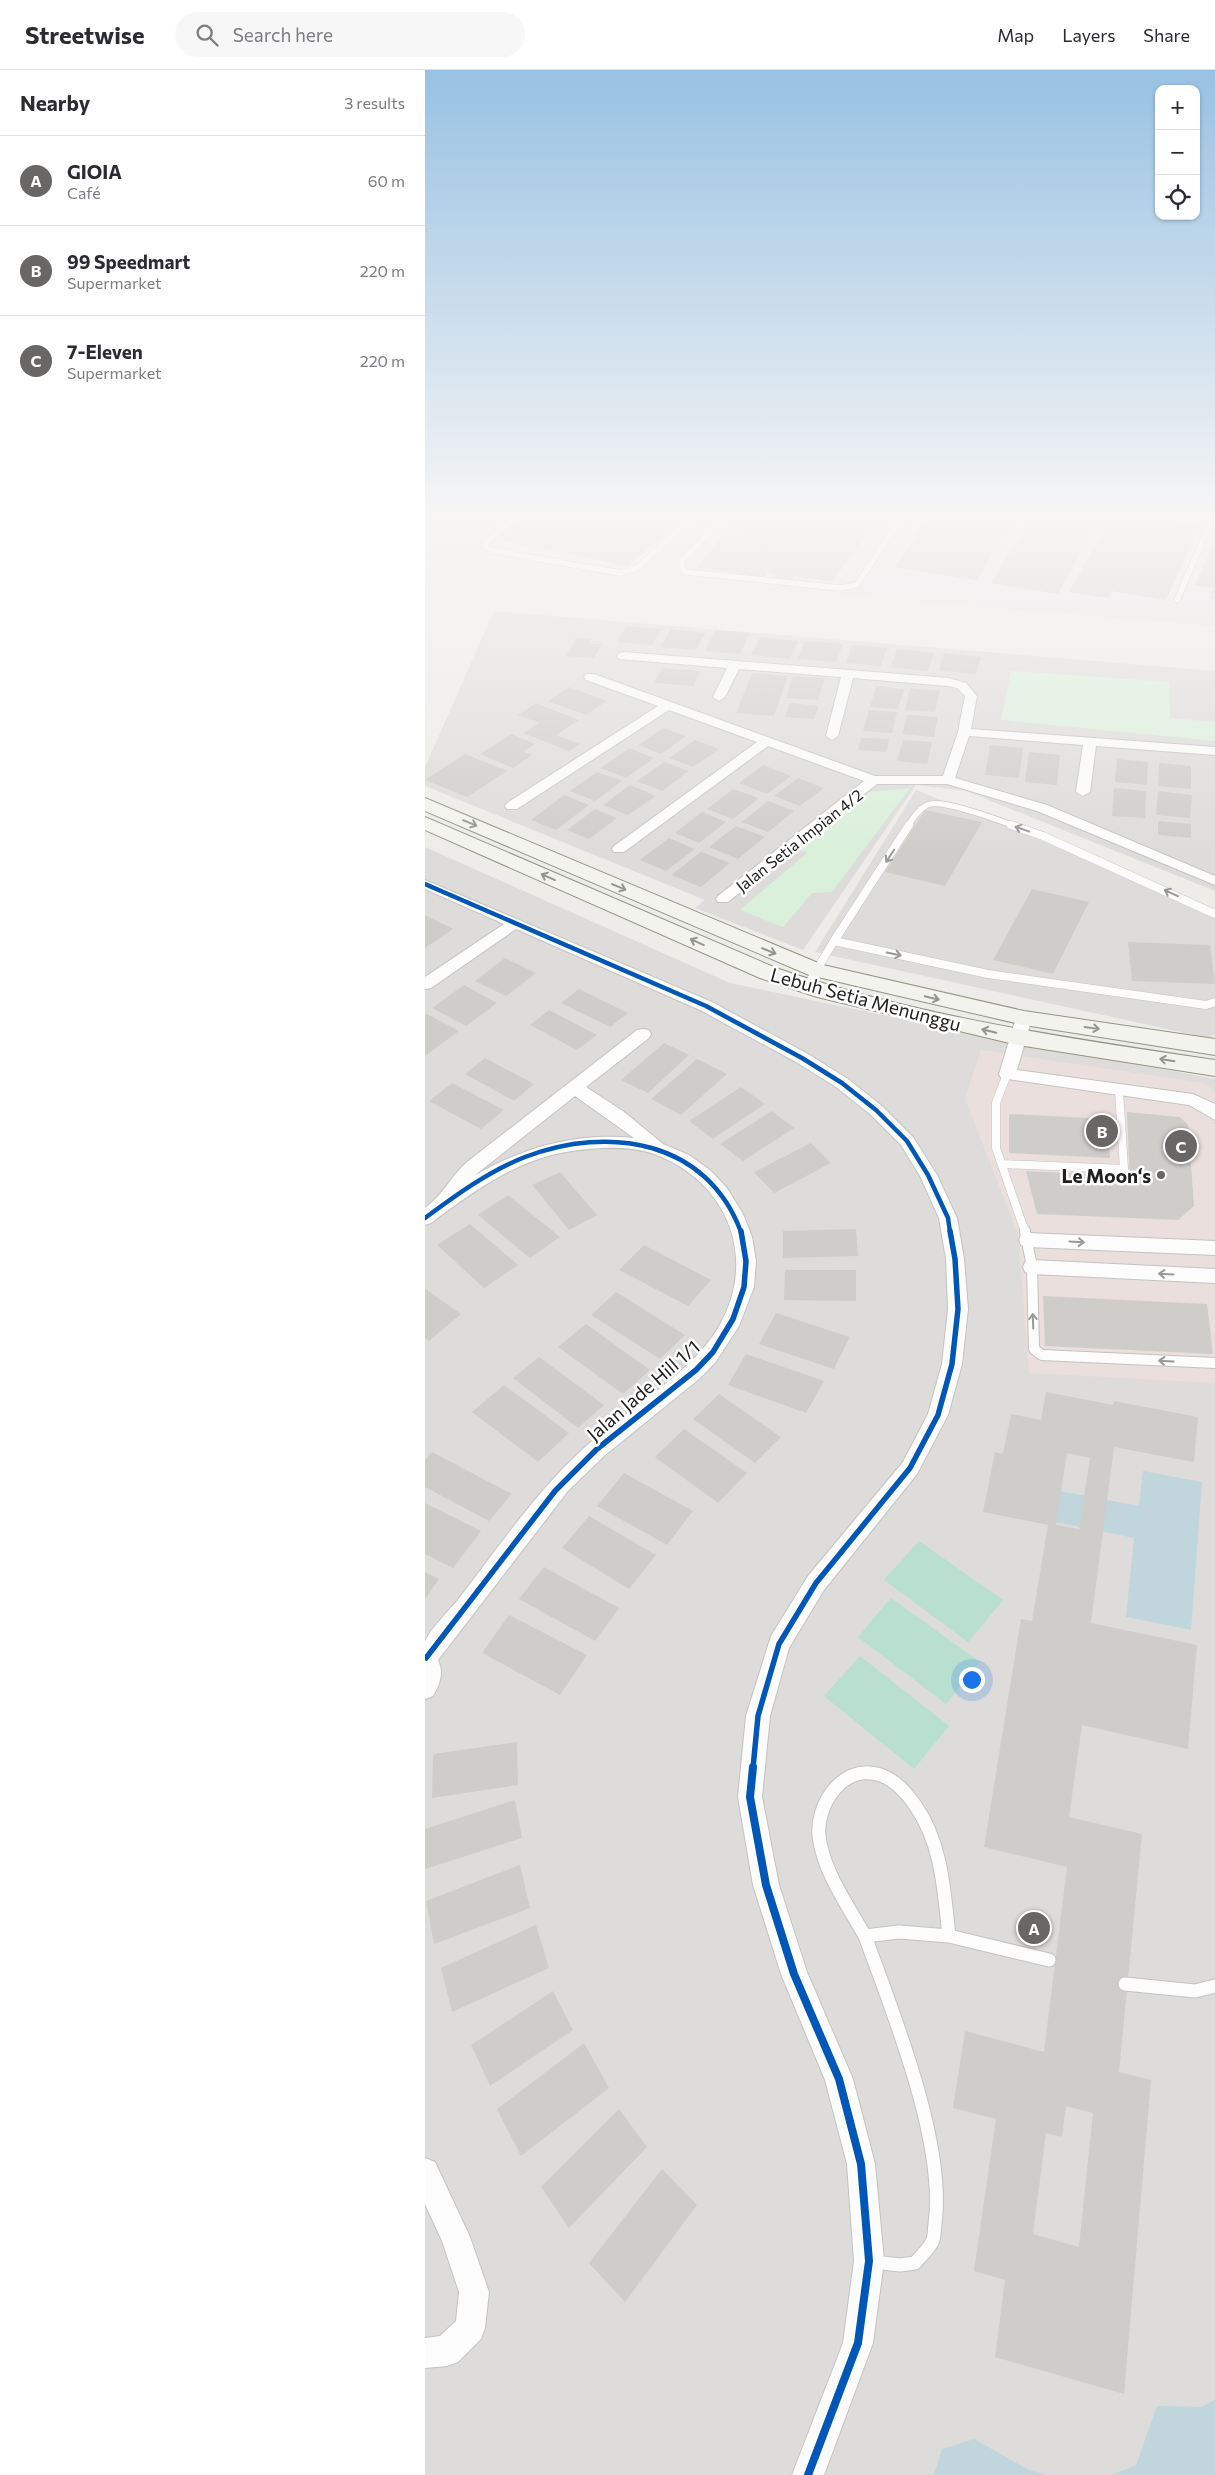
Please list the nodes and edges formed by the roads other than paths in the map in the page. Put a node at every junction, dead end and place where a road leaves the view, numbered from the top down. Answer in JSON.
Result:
{"nodes":[{"id":1,"x":623,"y":656,"type":"dead end"},
{"id":2,"x":735,"y":665,"type":"junction"},
{"id":3,"x":848,"y":674,"type":"junction"},
{"id":4,"x":590,"y":677,"type":"dead end"},
{"id":5,"x":719,"y":697,"type":"dead end"},
{"id":6,"x":668,"y":705,"type":"junction"},
{"id":7,"x":964,"y":732,"type":"junction"},
{"id":8,"x":832,"y":736,"type":"dead end"},
{"id":9,"x":767,"y":741,"type":"junction"},
{"id":10,"x":1090,"y":741,"type":"junction"},
{"id":11,"x":1215,"y":751,"type":"edge"},
{"id":12,"x":874,"y":780,"type":"junction"},
{"id":13,"x":948,"y":780,"type":"junction"},
{"id":14,"x":1083,"y":792,"type":"dead end"},
{"id":15,"x":425,"y":804,"type":"edge"},
{"id":16,"x":513,"y":806,"type":"dead end"},
{"id":17,"x":425,"y":823,"type":"edge"},
{"id":18,"x":619,"y":849,"type":"dead end"},
{"id":19,"x":1215,"y":881,"type":"edge"},
{"id":20,"x":425,"y":884,"type":"edge"},
{"id":21,"x":723,"y":899,"type":"dead end"},
{"id":22,"x":1215,"y":914,"type":"edge"},
{"id":23,"x":513,"y":924,"type":"junction"},
{"id":24,"x":834,"y":941,"type":"junction"},
{"id":25,"x":812,"y":978,"type":"junction"},
{"id":26,"x":425,"y":984,"type":"edge"},
{"id":27,"x":1215,"y":1002,"type":"edge"},
{"id":28,"x":1021,"y":1028,"type":"junction"},
{"id":29,"x":643,"y":1034,"type":"dead end"},
{"id":30,"x":1215,"y":1047,"type":"edge"},
{"id":31,"x":1215,"y":1068,"type":"edge"},
{"id":32,"x":1007,"y":1074,"type":"junction"},
{"id":33,"x":574,"y":1087,"type":"junction"},
{"id":34,"x":1119,"y":1091,"type":"junction"},
{"id":35,"x":1215,"y":1114,"type":"edge"},
{"id":36,"x":660,"y":1149,"type":"junction"},
{"id":37,"x":1002,"y":1164,"type":"junction"},
{"id":38,"x":446,"y":1202,"type":"junction"},
{"id":39,"x":425,"y":1218,"type":"edge"},
{"id":40,"x":1028,"y":1240,"type":"junction"},
{"id":41,"x":1215,"y":1248,"type":"edge"},
{"id":42,"x":1032,"y":1267,"type":"junction"},
{"id":43,"x":1215,"y":1276,"type":"edge"},
{"id":44,"x":1215,"y":1364,"type":"edge"},
{"id":45,"x":426,"y":1658,"type":"edge"},
{"id":46,"x":425,"y":1688,"type":"edge"},
{"id":47,"x":865,"y":1936,"type":"junction"},
{"id":48,"x":949,"y":1936,"type":"junction"},
{"id":49,"x":1049,"y":1960,"type":"dead end"},
{"id":50,"x":1125,"y":1984,"type":"dead end"},
{"id":51,"x":1215,"y":1986,"type":"edge"},
{"id":52,"x":425,"y":2172,"type":"edge"},
{"id":53,"x":869,"y":2261,"type":"junction"},
{"id":54,"x":425,"y":2353,"type":"edge"},
{"id":55,"x":808,"y":2475,"type":"edge"}],
"edges":[{"from":1,"to":2,"type":"street"},
{"from":2,"to":3,"type":"street"},
{"from":2,"to":5,"type":"street"},
{"from":3,"to":7,"type":"street"},
{"from":3,"to":8,"type":"street"},
{"from":4,"to":6,"type":"street"},
{"from":6,"to":9,"type":"street"},
{"from":6,"to":16,"type":"street"},
{"from":7,"to":10,"type":"street"},
{"from":7,"to":13,"type":"street"},
{"from":9,"to":12,"type":"street"},
{"from":9,"to":18,"type":"street"},
{"from":10,"to":11,"type":"street"},
{"from":10,"to":14,"type":"street"},
{"from":12,"to":13,"type":"street"},
{"from":12,"to":21,"type":"street","name":"Jalan Setia Impian 4/2"},
{"from":13,"to":19,"type":"street"},
{"from":15,"to":25,"type":"street","name":"Lebuh Setia Menunggu","one_way":true},
{"from":25,"to":17,"type":"street","name":"Lebuh Setia Menunggu","one_way":true},
{"from":20,"to":23,"type":"street"},
{"from":22,"to":24,"type":"lane","one_way":true},
{"from":23,"to":26,"type":"street"},
{"from":23,"to":53,"type":"street"},
{"from":24,"to":25,"type":"lane"},
{"from":24,"to":27,"type":"lane","one_way":true},
{"from":25,"to":28,"type":"street","name":"Lebuh Setia Menunggu"},
{"from":28,"to":30,"type":"street","name":"Lebuh Setia Menunggu","one_way":true},
{"from":31,"to":28,"type":"street","name":"Lebuh Setia Menunggu","one_way":true},
{"from":28,"to":32,"type":"street"},
{"from":29,"to":33,"type":"street"},
{"from":32,"to":34,"type":"street"},
{"from":32,"to":37,"type":"lane"},
{"from":33,"to":36,"type":"street"},
{"from":33,"to":38,"type":"street"},
{"from":34,"to":35,"type":"street"},
{"from":34,"to":37,"type":"lane"},
{"from":36,"to":38,"type":"street","name":"Jalan Jade Hill 1/1"},
{"from":36,"to":45,"type":"street","name":"Jalan Jade Hill 1/1"},
{"from":37,"to":40,"type":"lane"},
{"from":38,"to":39,"type":"street","name":"Jalan Jade Hill 1/1"},
{"from":40,"to":41,"type":"street","one_way":true},
{"from":40,"to":42,"type":"lane"},
{"from":43,"to":42,"type":"street","one_way":true},
{"from":44,"to":42,"type":"lane","one_way":true},
{"from":45,"to":46,"type":"street"},
{"from":47,"to":48,"type":"lane"},
{"from":47,"to":48,"type":"lane"},
{"from":47,"to":53,"type":"lane"},
{"from":48,"to":49,"type":"lane"},
{"from":50,"to":51,"type":"lane"},
{"from":52,"to":54,"type":"street"},
{"from":53,"to":55,"type":"street"}]}
